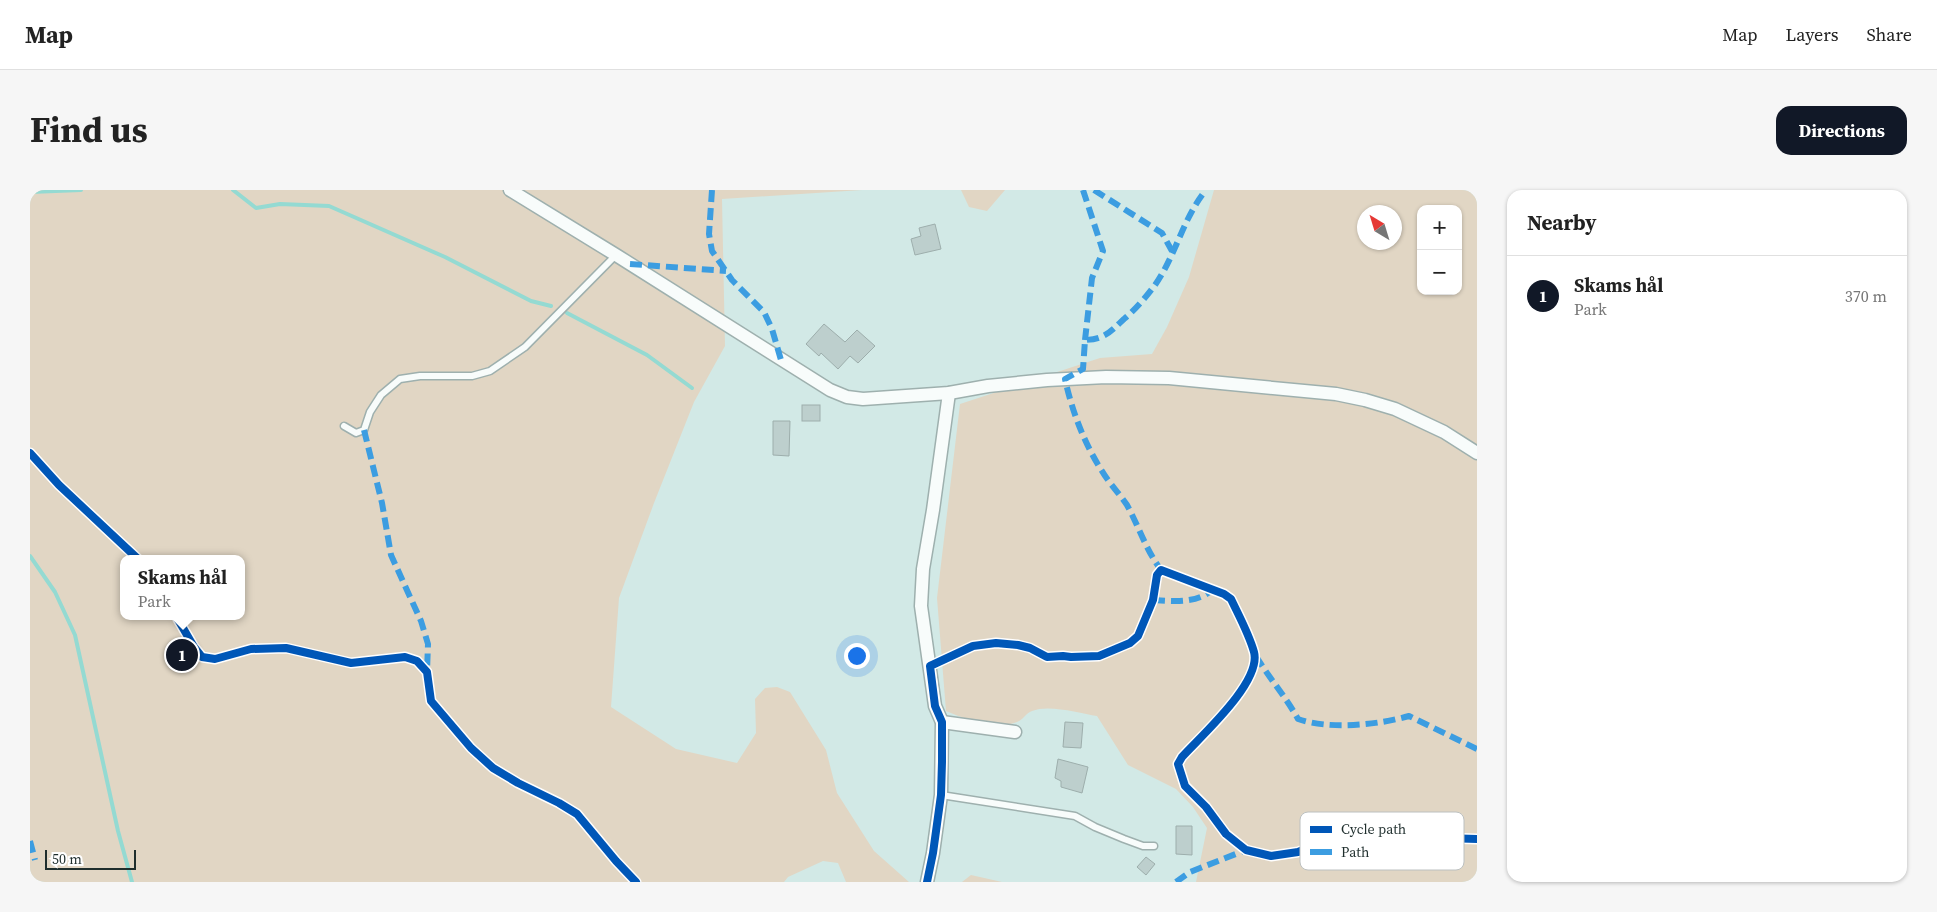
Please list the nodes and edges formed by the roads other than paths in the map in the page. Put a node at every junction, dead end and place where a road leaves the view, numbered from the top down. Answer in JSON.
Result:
{"nodes":[{"id":1,"x":510,"y":190,"type":"edge"},
{"id":2,"x":616,"y":254,"type":"junction"},
{"id":3,"x":949,"y":393,"type":"junction"},
{"id":4,"x":344,"y":426,"type":"dead end"},
{"id":5,"x":1477,"y":453,"type":"edge"},
{"id":6,"x":942,"y":722,"type":"junction"},
{"id":7,"x":1014,"y":732,"type":"dead end"},
{"id":8,"x":941,"y":795,"type":"junction"},
{"id":9,"x":1154,"y":846,"type":"dead end"},
{"id":10,"x":927,"y":882,"type":"edge"}],
"edges":[{"from":1,"to":2,"type":"street"},
{"from":2,"to":3,"type":"street"},
{"from":2,"to":4,"type":"lane"},
{"from":3,"to":5,"type":"street"},
{"from":3,"to":6,"type":"street"},
{"from":6,"to":7,"type":"street"},
{"from":6,"to":8,"type":"street"},
{"from":8,"to":9,"type":"lane"},
{"from":8,"to":10,"type":"street"}]}
